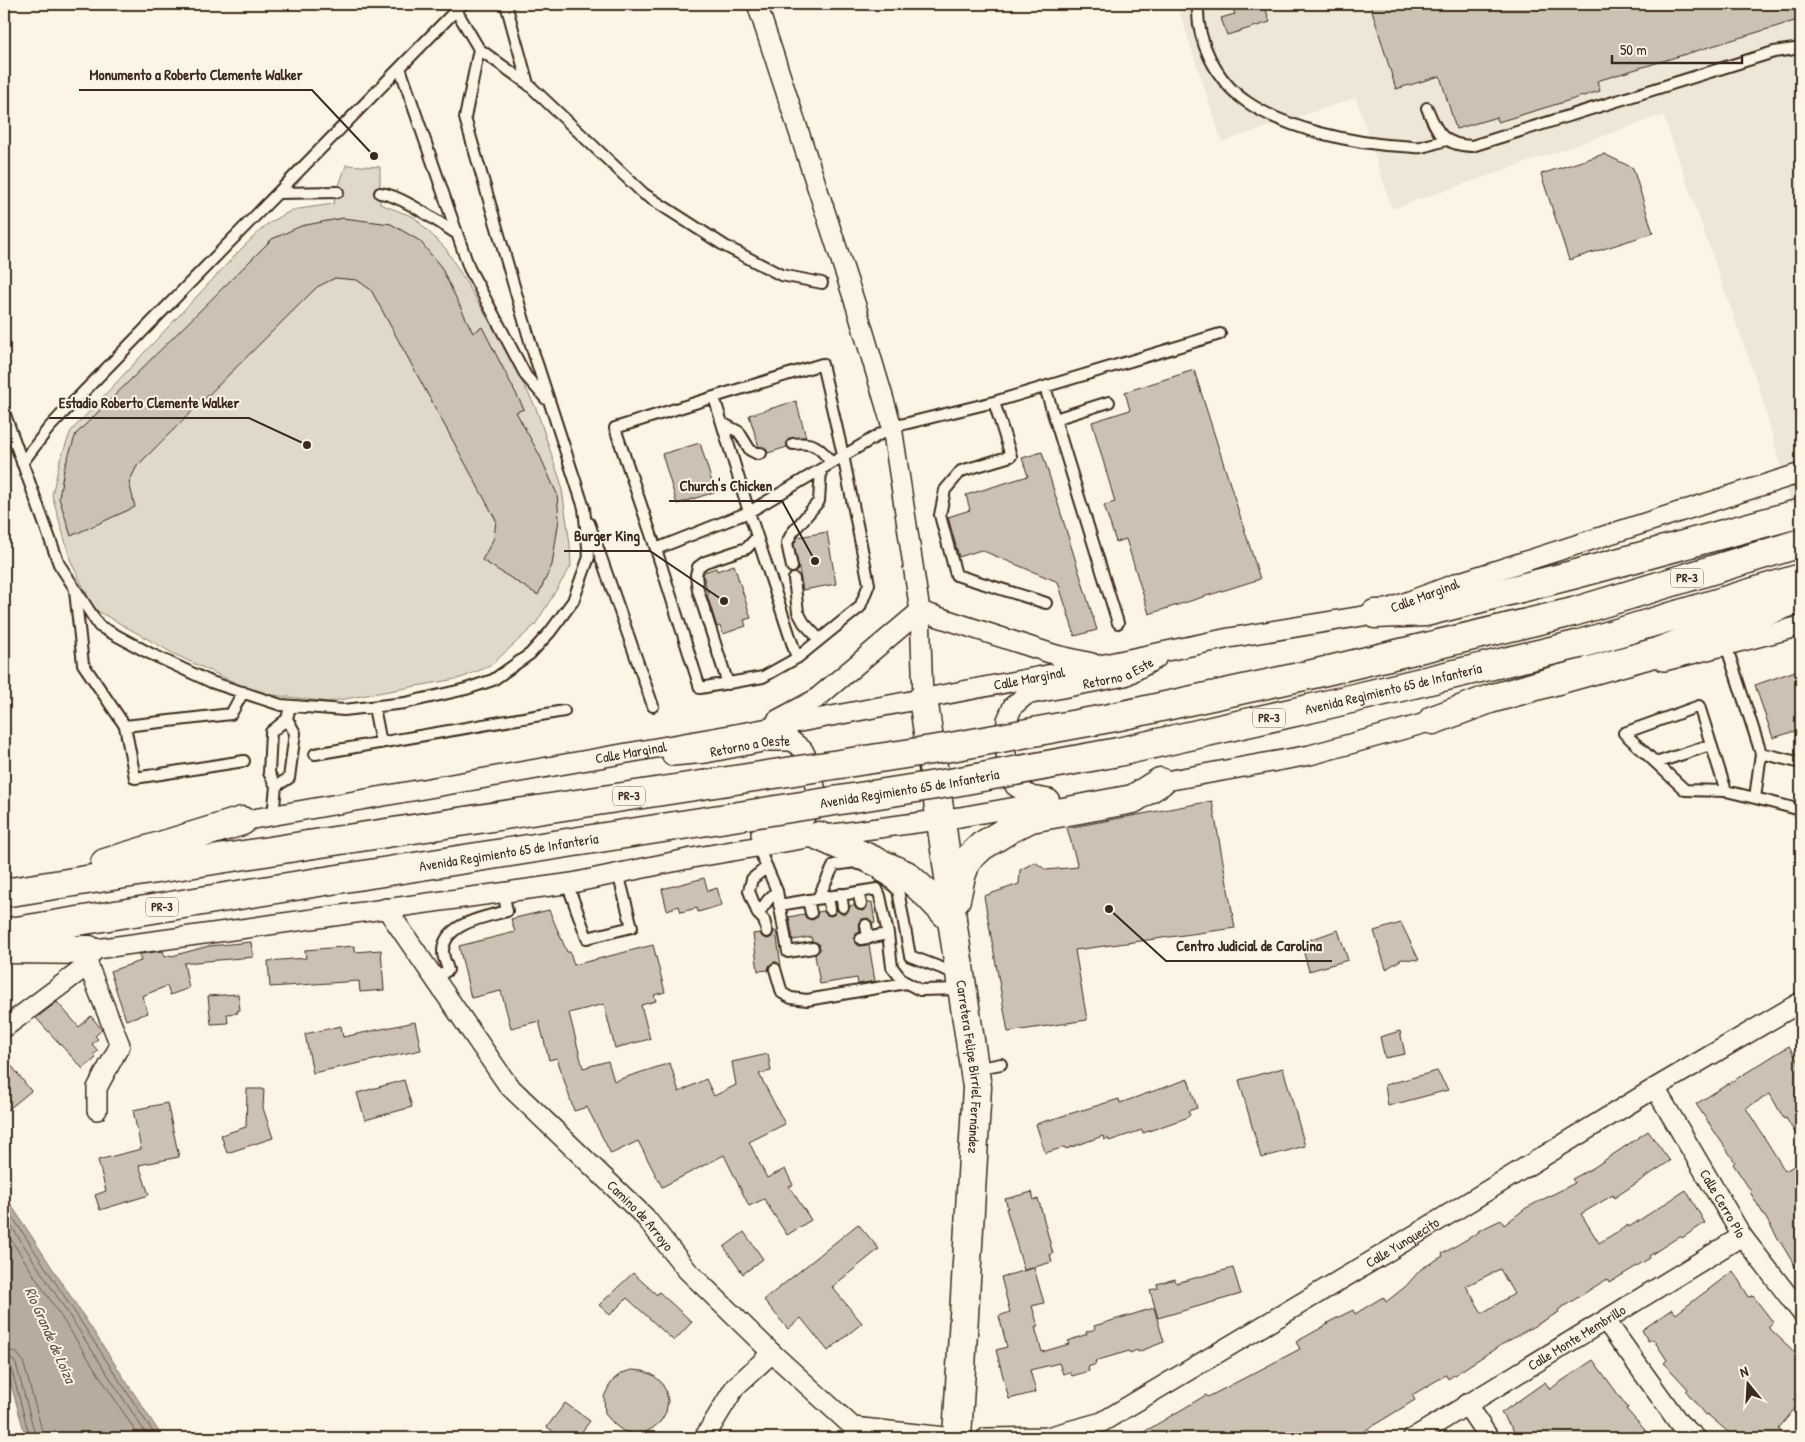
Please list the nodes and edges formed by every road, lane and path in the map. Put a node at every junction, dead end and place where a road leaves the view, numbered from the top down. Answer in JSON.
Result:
{"nodes":[{"id":1,"x":506,"y":4,"type":"edge"},
{"id":2,"x":757,"y":4,"type":"edge"},
{"id":3,"x":1198,"y":4,"type":"edge"},
{"id":4,"x":457,"y":6,"type":"edge"},
{"id":5,"x":1801,"y":48,"type":"edge"},
{"id":6,"x":480,"y":49,"type":"junction"},
{"id":7,"x":400,"y":68,"type":"junction"},
{"id":8,"x":528,"y":84,"type":"junction"},
{"id":9,"x":1427,"y":108,"type":"dead end"},
{"id":10,"x":1447,"y":140,"type":"junction"},
{"id":11,"x":338,"y":192,"type":"dead end"},
{"id":12,"x":278,"y":193,"type":"junction"},
{"id":13,"x":380,"y":193,"type":"dead end"},
{"id":14,"x":457,"y":234,"type":"junction"},
{"id":15,"x":822,"y":283,"type":"dead end"},
{"id":16,"x":1220,"y":334,"type":"dead end"},
{"id":17,"x":1045,"y":387,"type":"junction"},
{"id":18,"x":714,"y":397,"type":"junction"},
{"id":19,"x":994,"y":402,"type":"junction"},
{"id":20,"x":1109,"y":402,"type":"dead end"},
{"id":21,"x":550,"y":404,"type":"junction"},
{"id":22,"x":4,"y":412,"type":"edge"},
{"id":23,"x":1055,"y":419,"type":"junction"},
{"id":24,"x":722,"y":423,"type":"junction"},
{"id":25,"x":892,"y":427,"type":"junction"},
{"id":26,"x":793,"y":444,"type":"dead end"},
{"id":27,"x":761,"y":453,"type":"dead end"},
{"id":28,"x":843,"y":455,"type":"junction"},
{"id":29,"x":22,"y":463,"type":"junction"},
{"id":30,"x":831,"y":463,"type":"junction"},
{"id":31,"x":821,"y":469,"type":"junction"},
{"id":32,"x":1801,"y":473,"type":"edge"},
{"id":33,"x":584,"y":508,"type":"junction"},
{"id":34,"x":749,"y":512,"type":"junction"},
{"id":35,"x":1801,"y":513,"type":"edge"},
{"id":36,"x":757,"y":537,"type":"junction"},
{"id":37,"x":1801,"y":543,"type":"edge"},
{"id":38,"x":656,"y":548,"type":"junction"},
{"id":39,"x":792,"y":567,"type":"dead end"},
{"id":40,"x":1801,"y":578,"type":"edge"},
{"id":41,"x":794,"y":579,"type":"dead end"},
{"id":42,"x":74,"y":587,"type":"junction"},
{"id":43,"x":1801,"y":598,"type":"edge"},
{"id":44,"x":1046,"y":604,"type":"dead end"},
{"id":45,"x":920,"y":611,"type":"junction"},
{"id":46,"x":1375,"y":614,"type":"junction"},
{"id":47,"x":1118,"y":623,"type":"dead end"},
{"id":48,"x":1801,"y":626,"type":"edge"},
{"id":49,"x":819,"y":639,"type":"junction"},
{"id":50,"x":1726,"y":645,"type":"junction"},
{"id":51,"x":1170,"y":651,"type":"junction"},
{"id":52,"x":797,"y":658,"type":"junction"},
{"id":53,"x":1100,"y":665,"type":"junction"},
{"id":54,"x":728,"y":684,"type":"junction"},
{"id":55,"x":243,"y":692,"type":"junction"},
{"id":56,"x":923,"y":698,"type":"junction"},
{"id":57,"x":290,"y":706,"type":"junction"},
{"id":58,"x":653,"y":706,"type":"dead end"},
{"id":59,"x":374,"y":707,"type":"junction"},
{"id":60,"x":564,"y":711,"type":"dead end"},
{"id":61,"x":287,"y":719,"type":"junction"},
{"id":62,"x":1433,"y":720,"type":"junction"},
{"id":63,"x":125,"y":726,"type":"junction"},
{"id":64,"x":758,"y":730,"type":"junction"},
{"id":65,"x":380,"y":743,"type":"junction"},
{"id":66,"x":1710,"y":745,"type":"junction"},
{"id":67,"x":1761,"y":753,"type":"junction"},
{"id":68,"x":315,"y":754,"type":"dead end"},
{"id":69,"x":621,"y":754,"type":"junction"},
{"id":70,"x":244,"y":761,"type":"dead end"},
{"id":71,"x":1656,"y":763,"type":"junction"},
{"id":72,"x":1801,"y":763,"type":"edge"},
{"id":73,"x":1160,"y":782,"type":"junction"},
{"id":74,"x":276,"y":786,"type":"junction"},
{"id":75,"x":1726,"y":791,"type":"junction"},
{"id":76,"x":1755,"y":798,"type":"junction"},
{"id":77,"x":1054,"y":801,"type":"junction"},
{"id":78,"x":1801,"y":810,"type":"edge"},
{"id":79,"x":273,"y":816,"type":"junction"},
{"id":80,"x":939,"y":819,"type":"junction"},
{"id":81,"x":242,"y":822,"type":"joint"},
{"id":82,"x":819,"y":836,"type":"junction"},
{"id":83,"x":758,"y":846,"type":"junction"},
{"id":84,"x":692,"y":858,"type":"junction"},
{"id":85,"x":767,"y":867,"type":"junction"},
{"id":86,"x":618,"y":873,"type":"junction"},
{"id":87,"x":567,"y":883,"type":"junction"},
{"id":88,"x":58,"y":885,"type":"junction"},
{"id":89,"x":777,"y":891,"type":"junction"},
{"id":90,"x":503,"y":892,"type":"junction"},
{"id":91,"x":858,"y":892,"type":"junction"},
{"id":92,"x":4,"y":893,"type":"edge"},
{"id":93,"x":841,"y":894,"type":"junction"},
{"id":94,"x":818,"y":898,"type":"junction"},
{"id":95,"x":861,"y":904,"type":"dead end"},
{"id":96,"x":780,"y":905,"type":"junction"},
{"id":97,"x":843,"y":907,"type":"dead end"},
{"id":98,"x":386,"y":908,"type":"junction"},
{"id":99,"x":830,"y":909,"type":"dead end"},
{"id":100,"x":811,"y":913,"type":"dead end"},
{"id":101,"x":758,"y":914,"type":"junction"},
{"id":102,"x":952,"y":920,"type":"junction"},
{"id":103,"x":866,"y":925,"type":"dead end"},
{"id":104,"x":767,"y":932,"type":"dead end"},
{"id":105,"x":4,"y":933,"type":"edge"},
{"id":106,"x":888,"y":934,"type":"junction"},
{"id":107,"x":4,"y":945,"type":"edge"},
{"id":108,"x":813,"y":948,"type":"dead end"},
{"id":109,"x":88,"y":958,"type":"junction"},
{"id":110,"x":774,"y":969,"type":"dead end"},
{"id":111,"x":435,"y":979,"type":"junction"},
{"id":112,"x":961,"y":982,"type":"junction"},
{"id":113,"x":906,"y":983,"type":"junction"},
{"id":114,"x":1800,"y":1006,"type":"edge"},
{"id":115,"x":4,"y":1028,"type":"edge"},
{"id":116,"x":1001,"y":1064,"type":"dead end"},
{"id":117,"x":974,"y":1069,"type":"junction"},
{"id":118,"x":1655,"y":1088,"type":"junction"},
{"id":119,"x":97,"y":1110,"type":"dead end"},
{"id":120,"x":1742,"y":1236,"type":"junction"},
{"id":121,"x":1801,"y":1312,"type":"edge"},
{"id":122,"x":1606,"y":1321,"type":"junction"},
{"id":123,"x":772,"y":1353,"type":"junction"},
{"id":124,"x":1466,"y":1404,"type":"junction"},
{"id":125,"x":704,"y":1438,"type":"edge"},
{"id":126,"x":956,"y":1438,"type":"edge"},
{"id":127,"x":986,"y":1438,"type":"edge"},
{"id":128,"x":1413,"y":1438,"type":"edge"},
{"id":129,"x":1489,"y":1438,"type":"edge"},
{"id":130,"x":1696,"y":1438,"type":"edge"}],
"edges":[{"from":1,"to":8,"type":"lane"},
{"from":2,"to":25,"type":"street"},
{"from":3,"to":10,"type":"lane"},
{"from":4,"to":6,"type":"lane"},
{"from":4,"to":7,"type":"lane"},
{"from":5,"to":10,"type":"lane"},
{"from":6,"to":8,"type":"lane"},
{"from":6,"to":21,"type":"lane"},
{"from":7,"to":12,"type":"lane"},
{"from":7,"to":14,"type":"lane"},
{"from":8,"to":15,"type":"lane"},
{"from":9,"to":10,"type":"lane"},
{"from":11,"to":12,"type":"lane"},
{"from":12,"to":29,"type":"lane"},
{"from":13,"to":14,"type":"lane"},
{"from":14,"to":21,"type":"lane"},
{"from":16,"to":17,"type":"lane"},
{"from":17,"to":19,"type":"lane"},
{"from":17,"to":23,"type":"lane"},
{"from":18,"to":24,"type":"lane"},
{"from":18,"to":28,"type":"lane"},
{"from":18,"to":38,"type":"lane"},
{"from":19,"to":25,"type":"lane"},
{"from":19,"to":44,"type":"lane"},
{"from":20,"to":23,"type":"lane"},
{"from":21,"to":33,"type":"lane"},
{"from":22,"to":29,"type":"lane"},
{"from":23,"to":47,"type":"lane"},
{"from":24,"to":27,"type":"lane"},
{"from":24,"to":34,"type":"lane"},
{"from":25,"to":28,"type":"lane"},
{"from":25,"to":45,"type":"street"},
{"from":26,"to":30,"type":"lane"},
{"from":28,"to":30,"type":"lane"},
{"from":28,"to":49,"type":"lane"},
{"from":29,"to":42,"type":"lane"},
{"from":30,"to":31,"type":"lane"},
{"from":31,"to":34,"type":"lane"},
{"from":31,"to":39,"type":"lane"},
{"from":32,"to":46,"type":"street","name":"Calle Marginal"},
{"from":33,"to":58,"type":"lane"},
{"from":33,"to":59,"type":"lane"},
{"from":34,"to":36,"type":"lane"},
{"from":34,"to":38,"type":"lane"},
{"from":35,"to":46,"type":"main road"},
{"from":36,"to":52,"type":"lane"},
{"from":36,"to":54,"type":"lane"},
{"from":37,"to":88,"type":"main road","number":"PR-3","bridge":true},
{"from":38,"to":54,"type":"lane"},
{"from":40,"to":105,"type":"main road","name":"Avenida Regimiento 65 de Infantería","number":"PR-3","bridge":true},
{"from":41,"to":49,"type":"lane"},
{"from":42,"to":55,"type":"lane"},
{"from":42,"to":63,"type":"lane"},
{"from":43,"to":62,"type":"main road"},
{"from":45,"to":53,"type":"street"},
{"from":45,"to":56,"type":"street"},
{"from":45,"to":64,"type":"street"},
{"from":46,"to":51,"type":"street","name":"Calle Marginal"},
{"from":48,"to":50,"type":"street"},
{"from":49,"to":52,"type":"lane"},
{"from":50,"to":62,"type":"street"},
{"from":50,"to":67,"type":"lane"},
{"from":51,"to":53,"type":"street","name":"Calle Marginal"},
{"from":51,"to":77,"type":"street","name":"Retorno a Este"},
{"from":52,"to":54,"type":"lane"},
{"from":53,"to":56,"type":"street","name":"Calle Marginal"},
{"from":55,"to":57,"type":"lane"},
{"from":55,"to":63,"type":"lane"},
{"from":56,"to":64,"type":"street","name":"Calle Marginal"},
{"from":56,"to":80,"type":"main road","name":"Carretera Felipe Birriel Fernández"},
{"from":57,"to":59,"type":"lane"},
{"from":57,"to":61,"type":"lane"},
{"from":59,"to":65,"type":"lane"},
{"from":60,"to":65,"type":"lane"},
{"from":61,"to":74,"type":"lane"},
{"from":61,"to":74,"type":"lane"},
{"from":62,"to":73,"type":"street"},
{"from":63,"to":70,"type":"lane"},
{"from":64,"to":69,"type":"street","name":"Calle Marginal"},
{"from":65,"to":68,"type":"lane"},
{"from":66,"to":71,"type":"lane"},
{"from":66,"to":71,"type":"lane"},
{"from":66,"to":75,"type":"lane"},
{"from":67,"to":72,"type":"lane"},
{"from":67,"to":76,"type":"lane"},
{"from":69,"to":79,"type":"street","name":"Calle Marginal"},
{"from":69,"to":84,"type":"street","name":"Retorno a Oeste"},
{"from":71,"to":75,"type":"lane"},
{"from":73,"to":77,"type":"street"},
{"from":73,"to":102,"type":"main road"},
{"from":74,"to":79,"type":"lane"},
{"from":75,"to":76,"type":"lane"},
{"from":76,"to":78,"type":"lane"},
{"from":77,"to":80,"type":"street"},
{"from":79,"to":81,"type":"street","name":"Calle Marginal"},
{"from":80,"to":82,"type":"street"},
{"from":80,"to":102,"type":"main road","name":"Carretera Felipe Birriel Fernández"},
{"from":81,"to":88,"type":"main road"},
{"from":82,"to":83,"type":"street"},
{"from":82,"to":102,"type":"main road"},
{"from":83,"to":84,"type":"street"},
{"from":83,"to":85,"type":"lane"},
{"from":84,"to":86,"type":"street"},
{"from":85,"to":89,"type":"lane"},
{"from":85,"to":101,"type":"lane"},
{"from":86,"to":87,"type":"street"},
{"from":86,"to":87,"type":"lane"},
{"from":87,"to":90,"type":"street"},
{"from":88,"to":92,"type":"main road","number":"PR-3"},
{"from":89,"to":96,"type":"lane"},
{"from":89,"to":101,"type":"lane"},
{"from":90,"to":98,"type":"street"},
{"from":90,"to":111,"type":"lane"},
{"from":91,"to":93,"type":"lane"},
{"from":91,"to":95,"type":"lane"},
{"from":91,"to":106,"type":"lane"},
{"from":93,"to":94,"type":"lane"},
{"from":93,"to":97,"type":"lane"},
{"from":94,"to":96,"type":"lane"},
{"from":94,"to":99,"type":"lane"},
{"from":94,"to":100,"type":"lane"},
{"from":94,"to":112,"type":"lane"},
{"from":96,"to":108,"type":"lane"},
{"from":98,"to":109,"type":"street"},
{"from":98,"to":111,"type":"street","name":"Camino de Arroyo"},
{"from":101,"to":104,"type":"lane"},
{"from":102,"to":112,"type":"main road","name":"Carretera Felipe Birriel Fernández"},
{"from":103,"to":106,"type":"lane"},
{"from":106,"to":113,"type":"lane"},
{"from":107,"to":109,"type":"main road"},
{"from":109,"to":115,"type":"street"},
{"from":109,"to":119,"type":"street"},
{"from":110,"to":113,"type":"lane"},
{"from":111,"to":123,"type":"street","name":"Camino de Arroyo"},
{"from":112,"to":113,"type":"lane"},
{"from":112,"to":117,"type":"main road","name":"Carretera Felipe Birriel Fernández"},
{"from":114,"to":118,"type":"street","name":"Calle Yunquecito"},
{"from":116,"to":117,"type":"lane"},
{"from":117,"to":126,"type":"main road","name":"Carretera Felipe Birriel Fernández"},
{"from":118,"to":120,"type":"street","name":"Calle Cerro Pío"},
{"from":118,"to":127,"type":"street","name":"Calle Yunquecito"},
{"from":120,"to":121,"type":"street","name":"Calle Cerro Pío"},
{"from":120,"to":122,"type":"street","name":"Calle Monte Membrillo"},
{"from":122,"to":124,"type":"street","name":"Calle Monte Membrillo"},
{"from":122,"to":130,"type":"street"},
{"from":123,"to":125,"type":"street"},
{"from":123,"to":126,"type":"street","name":"Camino de Arroyo"},
{"from":124,"to":128,"type":"street","name":"Calle Monte Membrillo"},
{"from":124,"to":129,"type":"street"}]}
